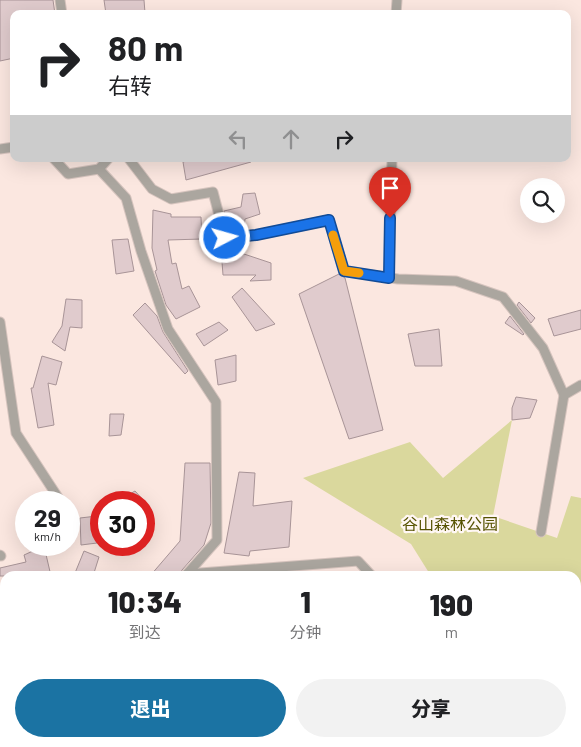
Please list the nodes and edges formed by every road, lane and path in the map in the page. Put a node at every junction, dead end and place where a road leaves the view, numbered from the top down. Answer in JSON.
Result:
{"nodes":[{"id":1,"x":57,"y":162,"type":"edge"},
{"id":2,"x":106,"y":162,"type":"edge"},
{"id":3,"x":131,"y":162,"type":"edge"},
{"id":4,"x":392,"y":162,"type":"edge"},
{"id":5,"x":99,"y":170,"type":"junction"},
{"id":6,"x":389,"y":278,"type":"junction"},
{"id":7,"x":0,"y":322,"type":"edge"},
{"id":8,"x":581,"y":385,"type":"edge"},
{"id":9,"x":564,"y":395,"type":"junction"},
{"id":10,"x":54,"y":491,"type":"edge"},
{"id":11,"x":541,"y":532,"type":"dead end"},
{"id":12,"x":190,"y":571,"type":"edge"},
{"id":13,"x":235,"y":571,"type":"edge"},
{"id":14,"x":367,"y":571,"type":"edge"}],
"edges":[{"from":1,"to":5,"type":"street"},
{"from":2,"to":5,"type":"street"},
{"from":3,"to":6,"type":"street"},
{"from":4,"to":6,"type":"street"},
{"from":5,"to":12,"type":"street"},
{"from":6,"to":9,"type":"street"},
{"from":7,"to":10,"type":"street"},
{"from":8,"to":9,"type":"street"},
{"from":9,"to":11,"type":"street"},
{"from":13,"to":14,"type":"street"}]}
